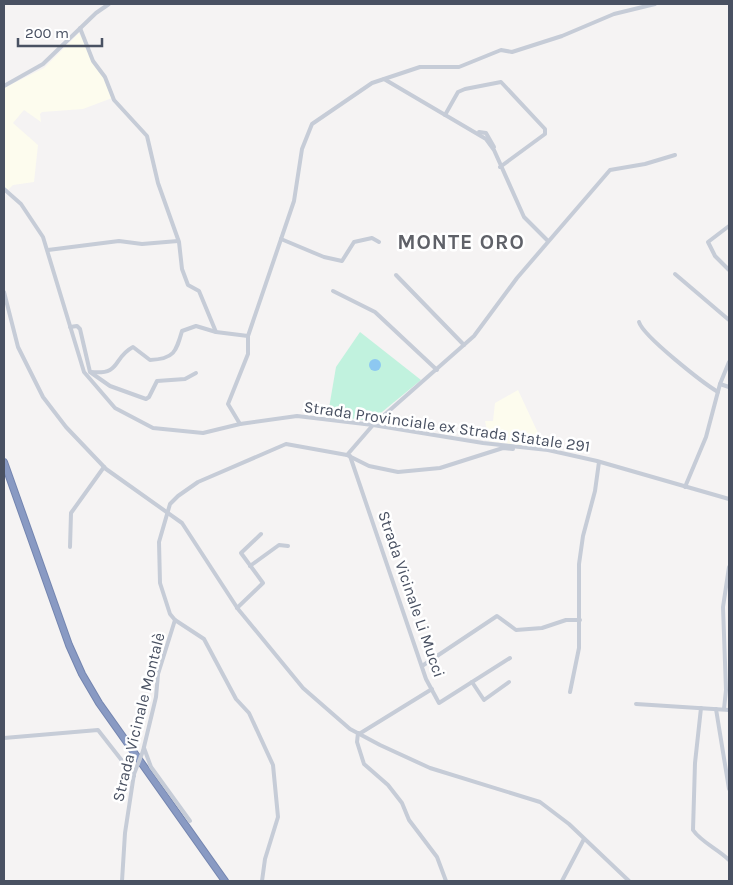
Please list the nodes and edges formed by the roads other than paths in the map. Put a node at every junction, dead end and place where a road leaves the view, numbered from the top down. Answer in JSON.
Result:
{"nodes":[{"id":1,"x":109,"y":4,"type":"edge"},
{"id":2,"x":655,"y":4,"type":"edge"},
{"id":3,"x":80,"y":28,"type":"junction"},
{"id":4,"x":384,"y":79,"type":"junction"},
{"id":5,"x":4,"y":86,"type":"edge"},
{"id":6,"x":445,"y":115,"type":"junction"},
{"id":7,"x":675,"y":155,"type":"dead end"},
{"id":8,"x":501,"y":166,"type":"junction"},
{"id":9,"x":4,"y":191,"type":"edge"},
{"id":10,"x":729,"y":226,"type":"edge"},
{"id":11,"x":281,"y":240,"type":"junction"},
{"id":12,"x":549,"y":240,"type":"junction"},
{"id":13,"x":178,"y":241,"type":"junction"},
{"id":14,"x":379,"y":242,"type":"dead end"},
{"id":15,"x":48,"y":250,"type":"junction"},
{"id":16,"x":729,"y":270,"type":"edge"},
{"id":17,"x":676,"y":274,"type":"dead end"},
{"id":18,"x":396,"y":275,"type":"dead end"},
{"id":19,"x":4,"y":292,"type":"edge"},
{"id":20,"x":333,"y":292,"type":"dead end"},
{"id":21,"x":5,"y":301,"type":"edge"},
{"id":22,"x":729,"y":320,"type":"edge"},
{"id":23,"x":639,"y":322,"type":"dead end"},
{"id":24,"x":70,"y":327,"type":"junction"},
{"id":25,"x":216,"y":332,"type":"junction"},
{"id":26,"x":248,"y":336,"type":"junction"},
{"id":27,"x":464,"y":345,"type":"junction"},
{"id":28,"x":729,"y":362,"type":"edge"},
{"id":29,"x":437,"y":370,"type":"junction"},
{"id":30,"x":90,"y":372,"type":"junction"},
{"id":31,"x":196,"y":373,"type":"dead end"},
{"id":32,"x":720,"y":384,"type":"junction"},
{"id":33,"x":729,"y":387,"type":"edge"},
{"id":34,"x":718,"y":392,"type":"junction"},
{"id":35,"x":240,"y":424,"type":"junction"},
{"id":36,"x":373,"y":425,"type":"junction"},
{"id":37,"x":531,"y":448,"type":"junction"},
{"id":38,"x":349,"y":456,"type":"junction"},
{"id":39,"x":4,"y":462,"type":"edge"},
{"id":40,"x":599,"y":462,"type":"junction"},
{"id":41,"x":104,"y":467,"type":"junction"},
{"id":42,"x":4,"y":473,"type":"edge"},
{"id":43,"x":685,"y":487,"type":"junction"},
{"id":44,"x":729,"y":499,"type":"edge"},
{"id":45,"x":168,"y":513,"type":"junction"},
{"id":46,"x":261,"y":534,"type":"dead end"},
{"id":47,"x":288,"y":546,"type":"dead end"},
{"id":48,"x":70,"y":547,"type":"dead end"},
{"id":49,"x":250,"y":566,"type":"junction"},
{"id":50,"x":729,"y":567,"type":"edge"},
{"id":51,"x":723,"y":607,"type":"junction"},
{"id":52,"x":237,"y":608,"type":"junction"},
{"id":53,"x":729,"y":608,"type":"edge"},
{"id":54,"x":175,"y":620,"type":"junction"},
{"id":55,"x":580,"y":620,"type":"junction"},
{"id":56,"x":68,"y":646,"type":"junction"},
{"id":57,"x":510,"y":658,"type":"dead end"},
{"id":58,"x":74,"y":662,"type":"junction"},
{"id":59,"x":422,"y":666,"type":"junction"},
{"id":60,"x":472,"y":682,"type":"junction"},
{"id":61,"x":509,"y":682,"type":"dead end"},
{"id":62,"x":432,"y":690,"type":"junction"},
{"id":63,"x":570,"y":692,"type":"dead end"},
{"id":64,"x":636,"y":704,"type":"dead end"},
{"id":65,"x":701,"y":708,"type":"junction"},
{"id":66,"x":716,"y":709,"type":"junction"},
{"id":67,"x":724,"y":709,"type":"junction"},
{"id":68,"x":729,"y":710,"type":"edge"},
{"id":69,"x":358,"y":734,"type":"junction"},
{"id":70,"x":4,"y":738,"type":"edge"},
{"id":71,"x":144,"y":750,"type":"junction"},
{"id":72,"x":134,"y":775,"type":"junction"},
{"id":73,"x":729,"y":790,"type":"edge"},
{"id":74,"x":190,"y":821,"type":"dead end"},
{"id":75,"x":584,"y":839,"type":"junction"},
{"id":76,"x":729,"y":860,"type":"edge"},
{"id":77,"x":624,"y":879,"type":"edge"},
{"id":78,"x":122,"y":881,"type":"edge"},
{"id":79,"x":220,"y":881,"type":"edge"},
{"id":80,"x":225,"y":881,"type":"edge"},
{"id":81,"x":262,"y":881,"type":"edge"},
{"id":82,"x":446,"y":881,"type":"edge"},
{"id":83,"x":562,"y":881,"type":"edge"},
{"id":84,"x":629,"y":881,"type":"edge"}],
"edges":[{"from":1,"to":3,"type":"street"},
{"from":2,"to":4,"type":"street"},
{"from":3,"to":5,"type":"street"},
{"from":3,"to":13,"type":"street"},
{"from":4,"to":6,"type":"street"},
{"from":4,"to":11,"type":"street"},
{"from":6,"to":8,"type":"street"},
{"from":6,"to":8,"type":"street"},
{"from":7,"to":12,"type":"street"},
{"from":8,"to":12,"type":"street"},
{"from":9,"to":15,"type":"street","name":"Strada Provinciale ex Strada Statale 291"},
{"from":10,"to":16,"type":"street"},
{"from":11,"to":14,"type":"street"},
{"from":11,"to":26,"type":"street"},
{"from":12,"to":27,"type":"street"},
{"from":13,"to":15,"type":"street"},
{"from":13,"to":25,"type":"street"},
{"from":15,"to":24,"type":"street","name":"Strada Provinciale ex Strada Statale 291"},
{"from":17,"to":22,"type":"street"},
{"from":18,"to":27,"type":"street"},
{"from":19,"to":21,"type":"street"},
{"from":20,"to":29,"type":"street"},
{"from":21,"to":41,"type":"street"},
{"from":23,"to":34,"type":"street"},
{"from":24,"to":30,"type":"street"},
{"from":24,"to":35,"type":"street","name":"Strada Provinciale ex Strada Statale 291"},
{"from":25,"to":26,"type":"street"},
{"from":25,"to":30,"type":"street"},
{"from":26,"to":35,"type":"street"},
{"from":27,"to":29,"type":"street"},
{"from":28,"to":32,"type":"street"},
{"from":29,"to":36,"type":"street"},
{"from":30,"to":31,"type":"street"},
{"from":32,"to":33,"type":"street"},
{"from":32,"to":34,"type":"street"},
{"from":34,"to":43,"type":"street"},
{"from":35,"to":36,"type":"street","name":"Strada Provinciale ex Strada Statale 291"},
{"from":36,"to":37,"type":"street","name":"Strada Provinciale ex Strada Statale 291"},
{"from":36,"to":38,"type":"street"},
{"from":37,"to":38,"type":"street"},
{"from":37,"to":40,"type":"street","name":"Strada Provinciale ex Strada Statale 291"},
{"from":38,"to":45,"type":"street"},
{"from":38,"to":59,"type":"street","name":"Strada Vicinale Li Mucci"},
{"from":39,"to":56,"type":"highway"},
{"from":40,"to":43,"type":"street","name":"Strada Provinciale ex Strada Statale 291"},
{"from":40,"to":55,"type":"street"},
{"from":41,"to":45,"type":"street"},
{"from":41,"to":48,"type":"street"},
{"from":42,"to":56,"type":"highway"},
{"from":43,"to":44,"type":"street","name":"Strada Provinciale ex Strada Statale 291"},
{"from":45,"to":52,"type":"street"},
{"from":45,"to":54,"type":"street"},
{"from":46,"to":49,"type":"street"},
{"from":47,"to":49,"type":"street"},
{"from":49,"to":52,"type":"street"},
{"from":50,"to":51,"type":"street"},
{"from":51,"to":53,"type":"street"},
{"from":51,"to":67,"type":"street"},
{"from":52,"to":69,"type":"street"},
{"from":54,"to":71,"type":"street","name":"Strada Vicinale Montalè"},
{"from":54,"to":81,"type":"street"},
{"from":55,"to":59,"type":"street"},
{"from":55,"to":63,"type":"street"},
{"from":56,"to":58,"type":"highway"},
{"from":57,"to":60,"type":"street","name":"Strada Vicinale Li Mucci"},
{"from":58,"to":79,"type":"highway"},
{"from":58,"to":80,"type":"highway"},
{"from":59,"to":62,"type":"street","name":"Strada Vicinale Li Mucci"},
{"from":60,"to":61,"type":"street","name":"Strada Vicinale Li Mucci"},
{"from":60,"to":62,"type":"street","name":"Strada Vicinale Li Mucci"},
{"from":62,"to":69,"type":"street"},
{"from":64,"to":65,"type":"street"},
{"from":65,"to":66,"type":"street"},
{"from":65,"to":76,"type":"street"},
{"from":66,"to":67,"type":"street"},
{"from":66,"to":73,"type":"street"},
{"from":67,"to":68,"type":"street"},
{"from":69,"to":75,"type":"street"},
{"from":69,"to":82,"type":"street"},
{"from":70,"to":72,"type":"street"},
{"from":71,"to":72,"type":"street","name":"Strada Vicinale Montalè","bridge":true},
{"from":71,"to":74,"type":"street"},
{"from":72,"to":78,"type":"street","name":"Strada Vicinale Montalè"},
{"from":75,"to":77,"type":"street"},
{"from":75,"to":83,"type":"street"},
{"from":77,"to":84,"type":"street"}]}
